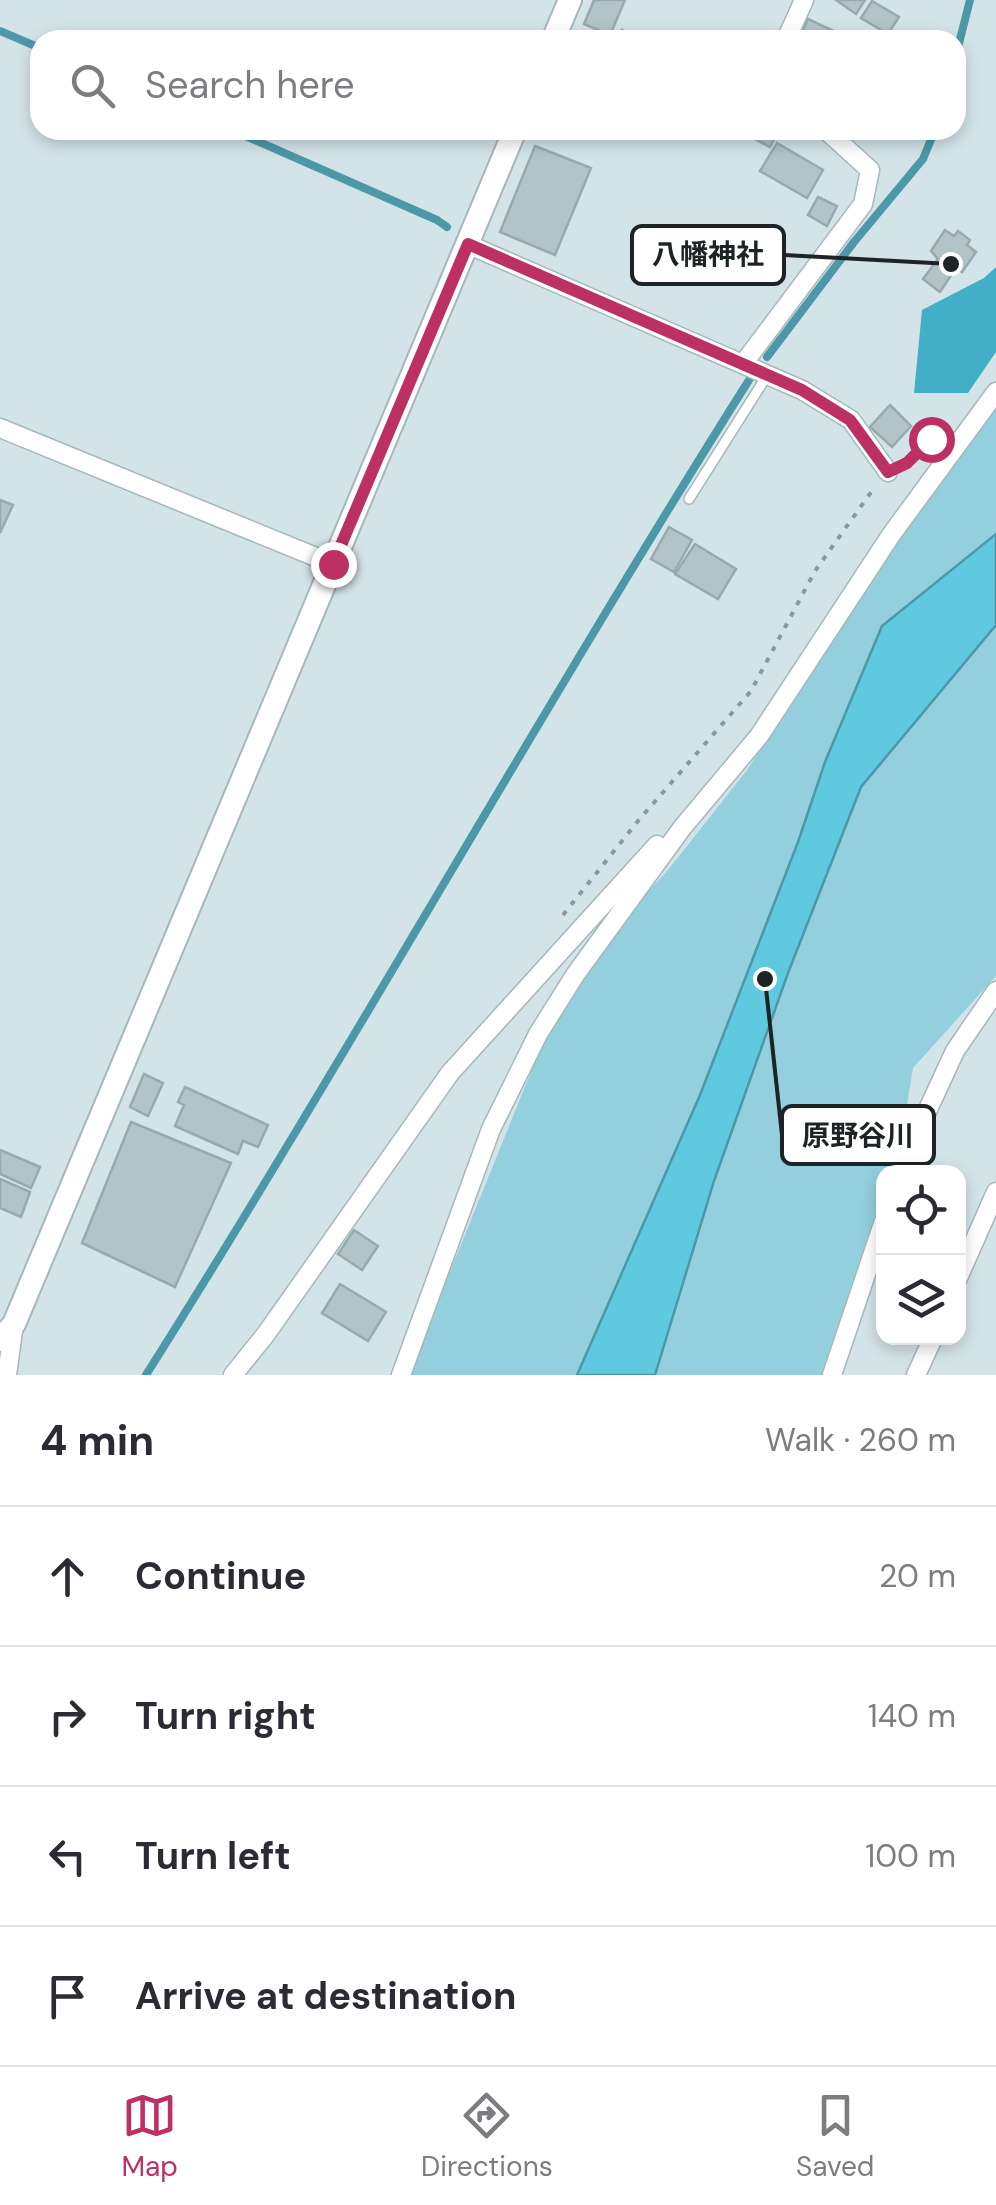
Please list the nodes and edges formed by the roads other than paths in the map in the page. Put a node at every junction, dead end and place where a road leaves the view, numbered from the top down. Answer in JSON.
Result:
{"nodes":[{"id":1,"x":570,"y":0,"type":"edge"},
{"id":2,"x":804,"y":0,"type":"edge"},
{"id":3,"x":557,"y":30,"type":"edge"},
{"id":4,"x":790,"y":30,"type":"edge"},
{"id":5,"x":511,"y":140,"type":"edge"},
{"id":6,"x":837,"y":140,"type":"edge"},
{"id":7,"x":468,"y":244,"type":"junction"},
{"id":8,"x":743,"y":364,"type":"junction"},
{"id":9,"x":768,"y":374,"type":"junction"},
{"id":10,"x":996,"y":392,"type":"edge"},
{"id":11,"x":0,"y":428,"type":"edge"},
{"id":12,"x":888,"y":472,"type":"road end"},
{"id":13,"x":689,"y":499,"type":"dead end"},
{"id":14,"x":333,"y":564,"type":"junction"},
{"id":15,"x":703,"y":803,"type":"junction"},
{"id":16,"x":996,"y":991,"type":"edge"},
{"id":17,"x":902,"y":1165,"type":"edge"},
{"id":18,"x":996,"y":1192,"type":"edge"},
{"id":19,"x":876,"y":1245,"type":"edge"},
{"id":20,"x":966,"y":1260,"type":"edge"},
{"id":21,"x":7,"y":1332,"type":"edge"},
{"id":22,"x":930,"y":1345,"type":"edge"},
{"id":23,"x":6,"y":1375,"type":"edge"},
{"id":24,"x":233,"y":1375,"type":"edge"},
{"id":25,"x":402,"y":1375,"type":"edge"},
{"id":26,"x":832,"y":1375,"type":"edge"},
{"id":27,"x":916,"y":1375,"type":"edge"}],
"edges":[{"from":1,"to":3,"type":"street"},
{"from":2,"to":4,"type":"street"},
{"from":5,"to":7,"type":"street"},
{"from":6,"to":8,"type":"street"},
{"from":7,"to":8,"type":"street"},
{"from":7,"to":14,"type":"street"},
{"from":8,"to":9,"type":"street"},
{"from":9,"to":12,"type":"street"},
{"from":9,"to":13,"type":"lane"},
{"from":10,"to":15,"type":"street"},
{"from":11,"to":14,"type":"street"},
{"from":14,"to":21,"type":"street"},
{"from":15,"to":24,"type":"street"},
{"from":15,"to":25,"type":"street"},
{"from":16,"to":17,"type":"street"},
{"from":18,"to":20,"type":"street"},
{"from":19,"to":26,"type":"street"},
{"from":21,"to":23,"type":"street"},
{"from":22,"to":27,"type":"street"}]}
